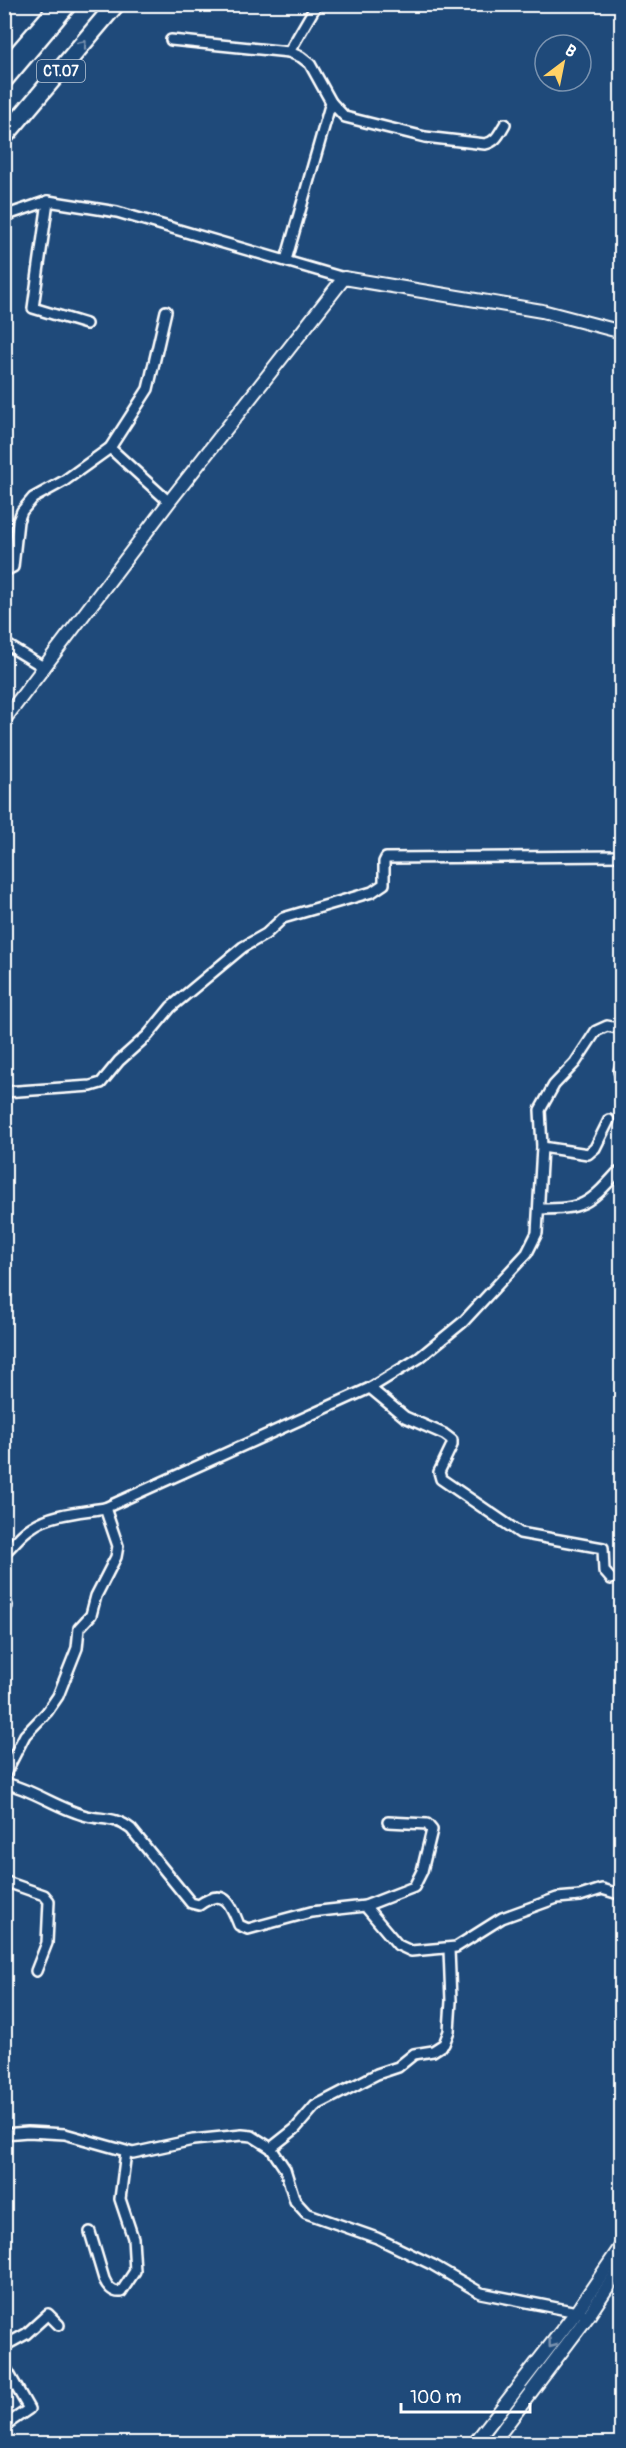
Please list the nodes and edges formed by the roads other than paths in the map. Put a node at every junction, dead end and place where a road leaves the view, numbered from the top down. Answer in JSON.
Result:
{"nodes":[{"id":1,"x":49,"y":4,"type":"edge"},
{"id":2,"x":68,"y":4,"type":"edge"},
{"id":3,"x":116,"y":4,"type":"edge"},
{"id":4,"x":317,"y":4,"type":"edge"},
{"id":5,"x":171,"y":40,"type":"dead end"},
{"id":6,"x":289,"y":52,"type":"junction"},
{"id":7,"x":4,"y":64,"type":"edge"},
{"id":8,"x":4,"y":80,"type":"edge"},
{"id":9,"x":331,"y":102,"type":"junction"},
{"id":10,"x":505,"y":124,"type":"dead end"},
{"id":11,"x":4,"y":137,"type":"edge"},
{"id":12,"x":48,"y":201,"type":"junction"},
{"id":13,"x":4,"y":216,"type":"edge"},
{"id":14,"x":286,"y":260,"type":"junction"},
{"id":15,"x":344,"y":278,"type":"junction"},
{"id":16,"x":166,"y":311,"type":"dead end"},
{"id":17,"x":86,"y":324,"type":"dead end"},
{"id":18,"x":621,"y":332,"type":"edge"},
{"id":19,"x":110,"y":448,"type":"junction"},
{"id":20,"x":169,"y":502,"type":"junction"},
{"id":21,"x":4,"y":565,"type":"edge"},
{"id":22,"x":4,"y":643,"type":"edge"},
{"id":23,"x":45,"y":668,"type":"junction"},
{"id":24,"x":4,"y":720,"type":"edge"},
{"id":25,"x":621,"y":856,"type":"edge"},
{"id":26,"x":621,"y":1029,"type":"edge"},
{"id":27,"x":621,"y":1062,"type":"edge"},
{"id":28,"x":621,"y":1082,"type":"edge"},
{"id":29,"x":4,"y":1092,"type":"edge"},
{"id":30,"x":609,"y":1120,"type":"dead end"},
{"id":31,"x":542,"y":1147,"type":"junction"},
{"id":32,"x":617,"y":1173,"type":"dead end"},
{"id":33,"x":539,"y":1209,"type":"junction"},
{"id":34,"x":370,"y":1388,"type":"junction"},
{"id":35,"x":105,"y":1508,"type":"junction"},
{"id":36,"x":4,"y":1553,"type":"edge"},
{"id":37,"x":611,"y":1579,"type":"dead end"},
{"id":38,"x":4,"y":1776,"type":"edge"},
{"id":39,"x":4,"y":1783,"type":"edge"},
{"id":40,"x":388,"y":1822,"type":"dead end"},
{"id":41,"x":4,"y":1881,"type":"edge"},
{"id":42,"x":621,"y":1895,"type":"edge"},
{"id":43,"x":365,"y":1906,"type":"junction"},
{"id":44,"x":449,"y":1949,"type":"junction"},
{"id":45,"x":36,"y":1971,"type":"dead end"},
{"id":46,"x":4,"y":2134,"type":"edge"},
{"id":47,"x":271,"y":2148,"type":"junction"},
{"id":48,"x":126,"y":2152,"type":"junction"},
{"id":49,"x":90,"y":2232,"type":"dead end"},
{"id":50,"x":621,"y":2245,"type":"edge"},
{"id":51,"x":621,"y":2265,"type":"edge"},
{"id":52,"x":583,"y":2313,"type":"junction"},
{"id":53,"x":59,"y":2325,"type":"dead end"},
{"id":54,"x":4,"y":2346,"type":"edge"},
{"id":55,"x":4,"y":2365,"type":"edge"},
{"id":56,"x":4,"y":2426,"type":"edge"},
{"id":57,"x":474,"y":2444,"type":"edge"},
{"id":58,"x":492,"y":2444,"type":"edge"}],
"edges":[{"from":1,"to":7,"type":"street"},
{"from":2,"to":8,"type":"highway","number":"CT.07"},
{"from":11,"to":3,"type":"highway","number":"CT.07","one_way":true},
{"from":4,"to":6,"type":"street"},
{"from":5,"to":6,"type":"street"},
{"from":6,"to":9,"type":"street"},
{"from":9,"to":10,"type":"street"},
{"from":9,"to":14,"type":"street"},
{"from":12,"to":13,"type":"street"},
{"from":12,"to":14,"type":"street"},
{"from":12,"to":17,"type":"street"},
{"from":14,"to":15,"type":"street"},
{"from":15,"to":18,"type":"street"},
{"from":15,"to":20,"type":"street"},
{"from":16,"to":19,"type":"street"},
{"from":19,"to":20,"type":"street"},
{"from":19,"to":21,"type":"street"},
{"from":20,"to":23,"type":"street"},
{"from":22,"to":23,"type":"street"},
{"from":23,"to":24,"type":"street"},
{"from":25,"to":29,"type":"street"},
{"from":26,"to":31,"type":"street"},
{"from":27,"to":28,"type":"street"},
{"from":30,"to":31,"type":"street"},
{"from":31,"to":33,"type":"street"},
{"from":32,"to":33,"type":"street"},
{"from":33,"to":34,"type":"street"},
{"from":34,"to":35,"type":"street"},
{"from":34,"to":37,"type":"street"},
{"from":35,"to":36,"type":"street"},
{"from":35,"to":38,"type":"street"},
{"from":39,"to":43,"type":"street"},
{"from":40,"to":43,"type":"street"},
{"from":41,"to":45,"type":"street"},
{"from":42,"to":44,"type":"street"},
{"from":43,"to":44,"type":"street"},
{"from":44,"to":47,"type":"street"},
{"from":46,"to":48,"type":"street"},
{"from":47,"to":48,"type":"street"},
{"from":47,"to":52,"type":"street"},
{"from":48,"to":49,"type":"street"},
{"from":50,"to":52,"type":"street"},
{"from":51,"to":52,"type":"street"},
{"from":52,"to":57,"type":"street","one_way":true},
{"from":52,"to":58,"type":"street"},
{"from":53,"to":54,"type":"street"},
{"from":55,"to":56,"type":"street"}]}
